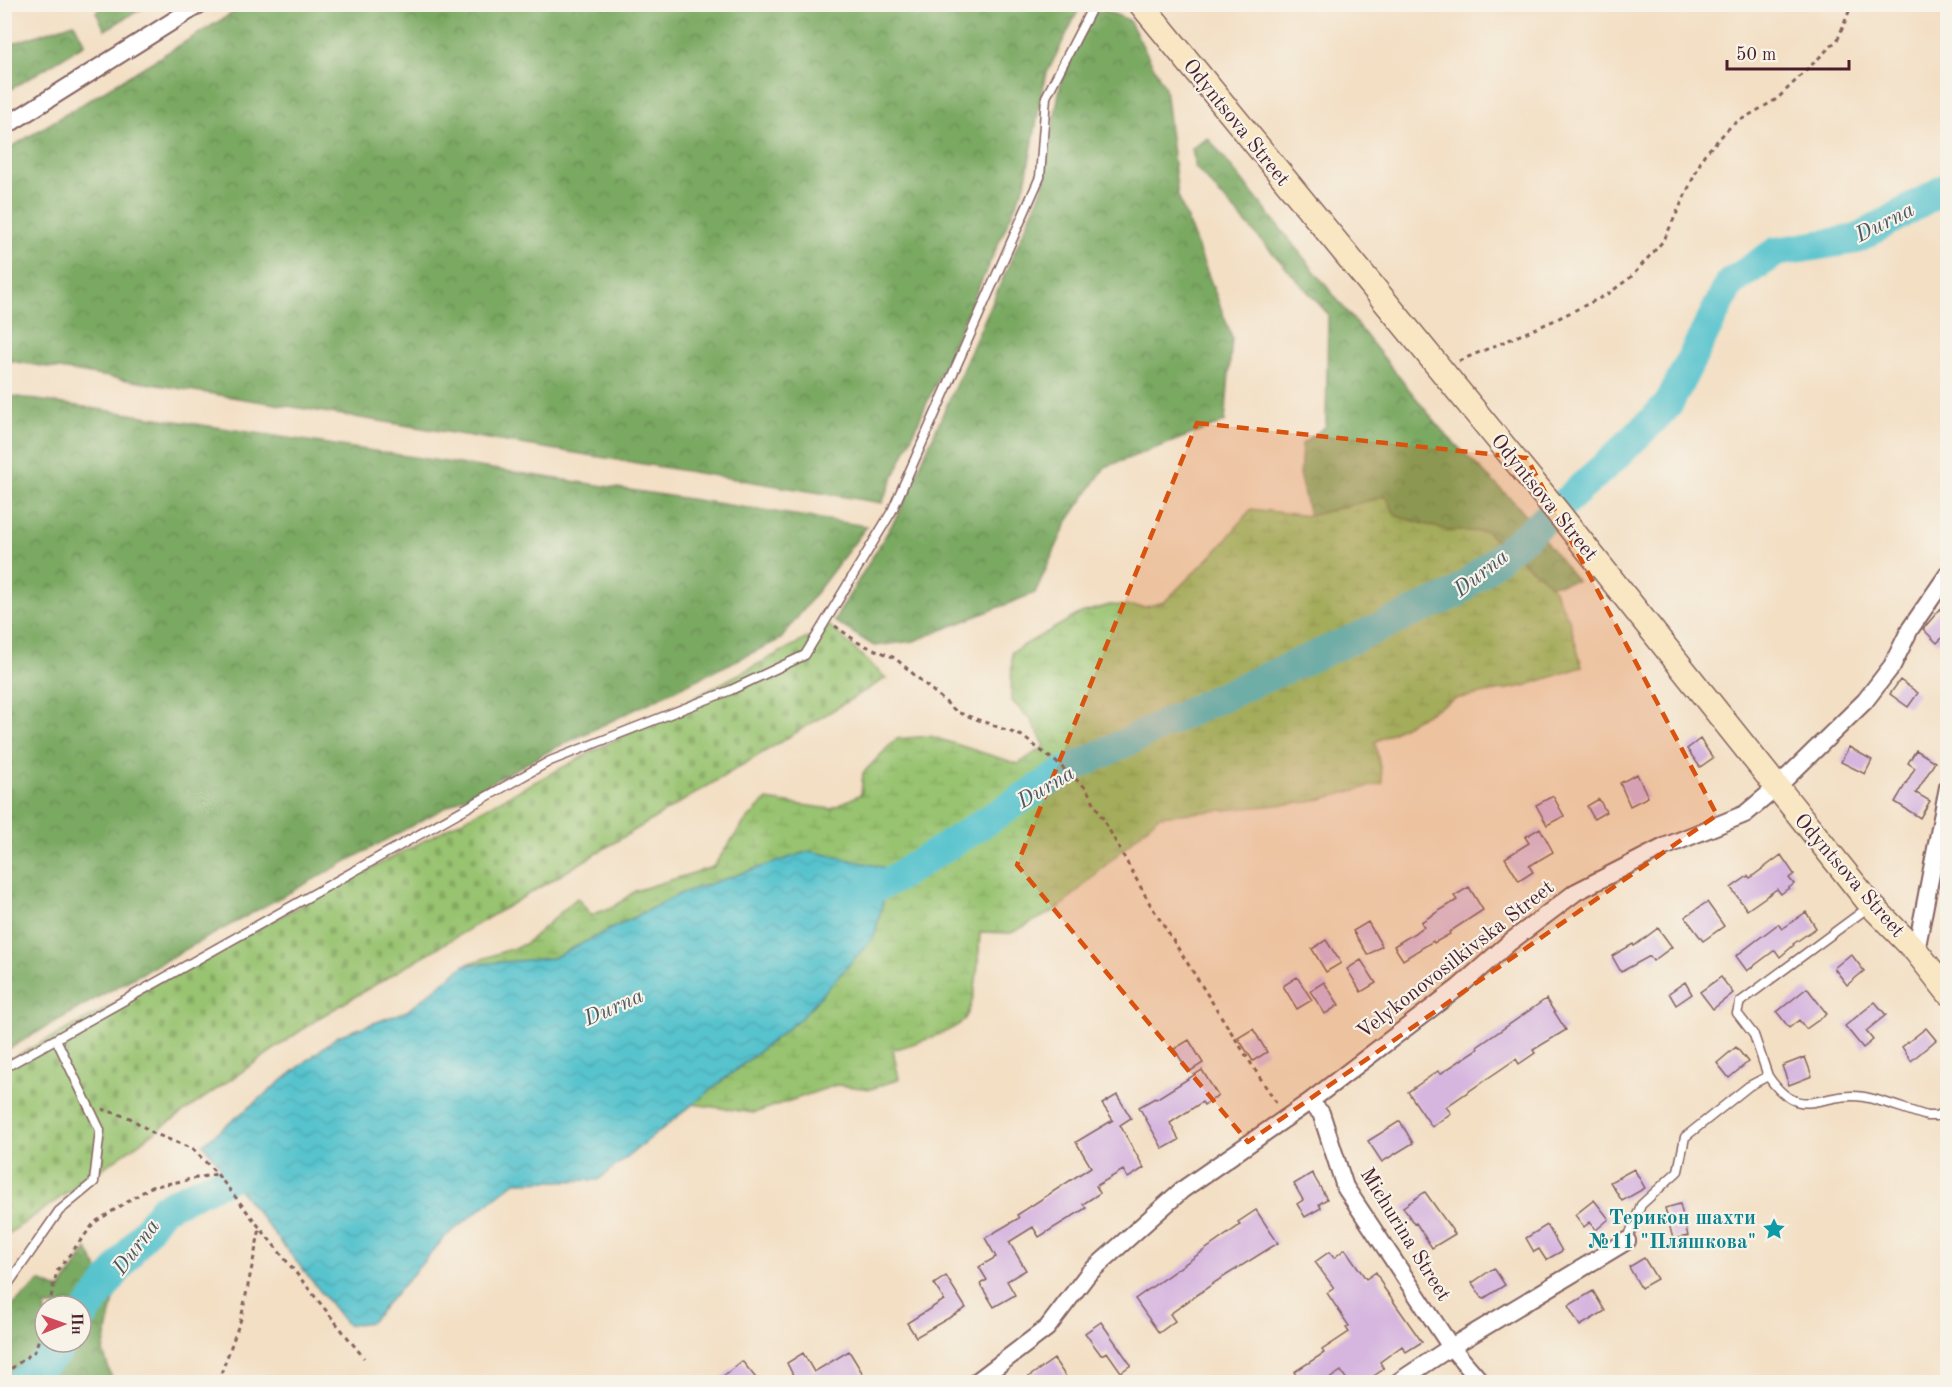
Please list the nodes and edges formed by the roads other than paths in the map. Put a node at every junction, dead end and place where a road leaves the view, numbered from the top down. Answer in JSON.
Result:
{"nodes":[{"id":1,"x":200,"y":4,"type":"edge"},
{"id":2,"x":1094,"y":4,"type":"edge"},
{"id":3,"x":1141,"y":4,"type":"edge"},
{"id":4,"x":4,"y":127,"type":"edge"},
{"id":5,"x":1947,"y":574,"type":"edge"},
{"id":6,"x":1947,"y":787,"type":"edge"},
{"id":7,"x":1776,"y":788,"type":"junction"},
{"id":8,"x":1871,"y":905,"type":"junction"},
{"id":9,"x":1916,"y":951,"type":"junction"},
{"id":10,"x":1947,"y":992,"type":"edge"},
{"id":11,"x":56,"y":1039,"type":"junction"},
{"id":12,"x":4,"y":1068,"type":"edge"},
{"id":13,"x":1768,"y":1076,"type":"junction"},
{"id":14,"x":1308,"y":1102,"type":"junction"},
{"id":15,"x":1947,"y":1111,"type":"edge"},
{"id":16,"x":1627,"y":1241,"type":"joint"},
{"id":17,"x":4,"y":1290,"type":"edge"},
{"id":18,"x":1450,"y":1347,"type":"junction"},
{"id":19,"x":976,"y":1383,"type":"edge"},
{"id":20,"x":1398,"y":1383,"type":"edge"},
{"id":21,"x":1481,"y":1383,"type":"edge"}],
"edges":[{"from":1,"to":4,"type":"street"},
{"from":2,"to":11,"type":"lane"},
{"from":3,"to":7,"type":"main road","name":"Odyntsova Street"},
{"from":5,"to":7,"type":"street","name":"Velykonovosilkivska Street"},
{"from":6,"to":9,"type":"street"},
{"from":7,"to":8,"type":"main road","name":"Odyntsova Street"},
{"from":7,"to":14,"type":"street","name":"Velykonovosilkivska Street"},
{"from":8,"to":9,"type":"main road","name":"Odyntsova Street"},
{"from":8,"to":13,"type":"lane"},
{"from":9,"to":10,"type":"main road","name":"Odyntsova Street"},
{"from":11,"to":12,"type":"lane"},
{"from":11,"to":17,"type":"lane"},
{"from":13,"to":15,"type":"lane"},
{"from":13,"to":16,"type":"lane"},
{"from":14,"to":18,"type":"street","name":"Michurina Street"},
{"from":14,"to":19,"type":"street","name":"Velykonovosilkivska Street"},
{"from":16,"to":18,"type":"street"},
{"from":18,"to":20,"type":"street"},
{"from":18,"to":21,"type":"street","name":"Michurina Street"}]}
